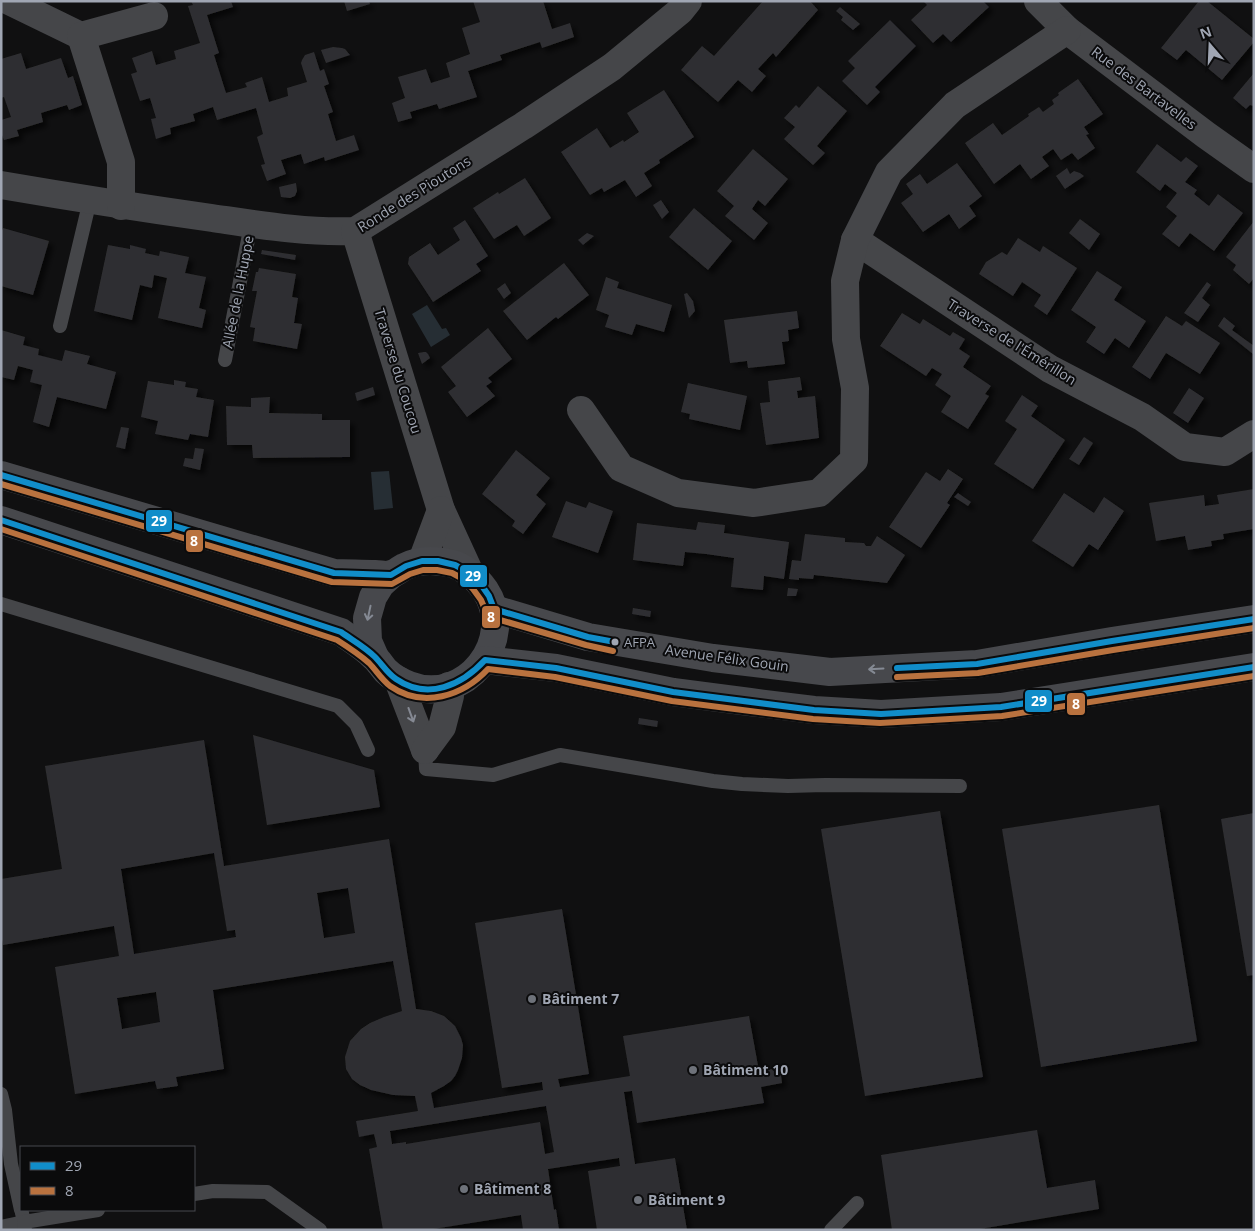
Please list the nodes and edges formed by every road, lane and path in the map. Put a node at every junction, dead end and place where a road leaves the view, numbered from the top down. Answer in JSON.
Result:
{"nodes":[{"id":1,"x":9,"y":1,"type":"edge"},
{"id":2,"x":688,"y":1,"type":"edge"},
{"id":3,"x":1038,"y":1,"type":"edge"},
{"id":4,"x":154,"y":16,"type":"dead end"},
{"id":5,"x":1067,"y":30,"type":"junction"},
{"id":6,"x":81,"y":36,"type":"junction"},
{"id":7,"x":1254,"y":169,"type":"edge"},
{"id":8,"x":1,"y":185,"type":"edge"},
{"id":9,"x":90,"y":200,"type":"junction"},
{"id":10,"x":121,"y":206,"type":"junction"},
{"id":11,"x":251,"y":224,"type":"junction"},
{"id":12,"x":355,"y":231,"type":"junction"},
{"id":13,"x":856,"y":240,"type":"junction"},
{"id":14,"x":60,"y":326,"type":"dead end"},
{"id":15,"x":225,"y":360,"type":"dead end"},
{"id":16,"x":581,"y":410,"type":"dead end"},
{"id":17,"x":1254,"y":434,"type":"edge"},
{"id":18,"x":1,"y":475,"type":"edge"},
{"id":19,"x":442,"y":510,"type":"junction"},
{"id":20,"x":1,"y":520,"type":"edge"},
{"id":21,"x":422,"y":561,"type":"junction"},
{"id":22,"x":470,"y":573,"type":"junction"},
{"id":23,"x":391,"y":574,"type":"junction"},
{"id":24,"x":1,"y":604,"type":"edge"},
{"id":25,"x":494,"y":609,"type":"junction"},
{"id":26,"x":25,"y":610,"type":"junction"},
{"id":27,"x":1,"y":614,"type":"edge"},
{"id":28,"x":1254,"y":619,"type":"edge"},
{"id":29,"x":375,"y":657,"type":"junction"},
{"id":30,"x":485,"y":660,"type":"junction"},
{"id":31,"x":1254,"y":666,"type":"edge"},
{"id":32,"x":398,"y":680,"type":"junction"},
{"id":33,"x":449,"y":686,"type":"junction"},
{"id":34,"x":368,"y":750,"type":"dead end"},
{"id":35,"x":425,"y":750,"type":"junction"},
{"id":36,"x":960,"y":786,"type":"dead end"},
{"id":37,"x":1,"y":1094,"type":"edge"},
{"id":38,"x":195,"y":1194,"type":"edge"},
{"id":39,"x":857,"y":1203,"type":"dead end"},
{"id":40,"x":20,"y":1204,"type":"edge"},
{"id":41,"x":89,"y":1211,"type":"edge"},
{"id":42,"x":23,"y":1218,"type":"edge"},
{"id":43,"x":1,"y":1227,"type":"edge"},
{"id":44,"x":320,"y":1230,"type":"edge"},
{"id":45,"x":830,"y":1230,"type":"edge"}],
"edges":[{"from":1,"to":6,"type":"street"},
{"from":2,"to":12,"type":"street","name":"Ronde des Pioutons"},
{"from":3,"to":5,"type":"street","name":"Rue des Bartavelles"},
{"from":4,"to":6,"type":"street"},
{"from":5,"to":7,"type":"street","name":"Rue des Bartavelles"},
{"from":5,"to":13,"type":"street"},
{"from":6,"to":10,"type":"street"},
{"from":8,"to":9,"type":"street","name":"Ronde des Pioutons"},
{"from":9,"to":10,"type":"street","name":"Ronde des Pioutons"},
{"from":9,"to":14,"type":"lane"},
{"from":10,"to":11,"type":"street","name":"Ronde des Pioutons"},
{"from":11,"to":12,"type":"street","name":"Ronde des Pioutons"},
{"from":11,"to":15,"type":"lane","name":"Allée de la Huppe"},
{"from":12,"to":19,"type":"street","name":"Traverse du Coucou"},
{"from":13,"to":16,"type":"street"},
{"from":13,"to":17,"type":"street","name":"Traverse de l'Émérillon"},
{"from":18,"to":23,"type":"main road"},
{"from":19,"to":21,"type":"street"},
{"from":19,"to":22,"type":"street","name":"Traverse du Coucou"},
{"from":20,"to":29,"type":"main road"},
{"from":21,"to":22,"type":"main road"},
{"from":21,"to":23,"type":"main road"},
{"from":22,"to":25,"type":"main road"},
{"from":23,"to":29,"type":"main road","one_way":true},
{"from":24,"to":26,"type":"lane"},
{"from":28,"to":25,"type":"main road","name":"Avenue Félix Gouin","one_way":true},
{"from":25,"to":30,"type":"main road"},
{"from":26,"to":27,"type":"lane"},
{"from":26,"to":34,"type":"lane"},
{"from":29,"to":32,"type":"main road"},
{"from":30,"to":31,"type":"main road"},
{"from":30,"to":33,"type":"main road"},
{"from":32,"to":33,"type":"main road"},
{"from":32,"to":35,"type":"street","one_way":true},
{"from":33,"to":35,"type":"street"},
{"from":35,"to":36,"type":"lane"},
{"from":37,"to":40,"type":"lane"},
{"from":38,"to":44,"type":"lane"},
{"from":39,"to":45,"type":"lane"},
{"from":41,"to":42,"type":"lane"},
{"from":42,"to":43,"type":"lane"}]}
